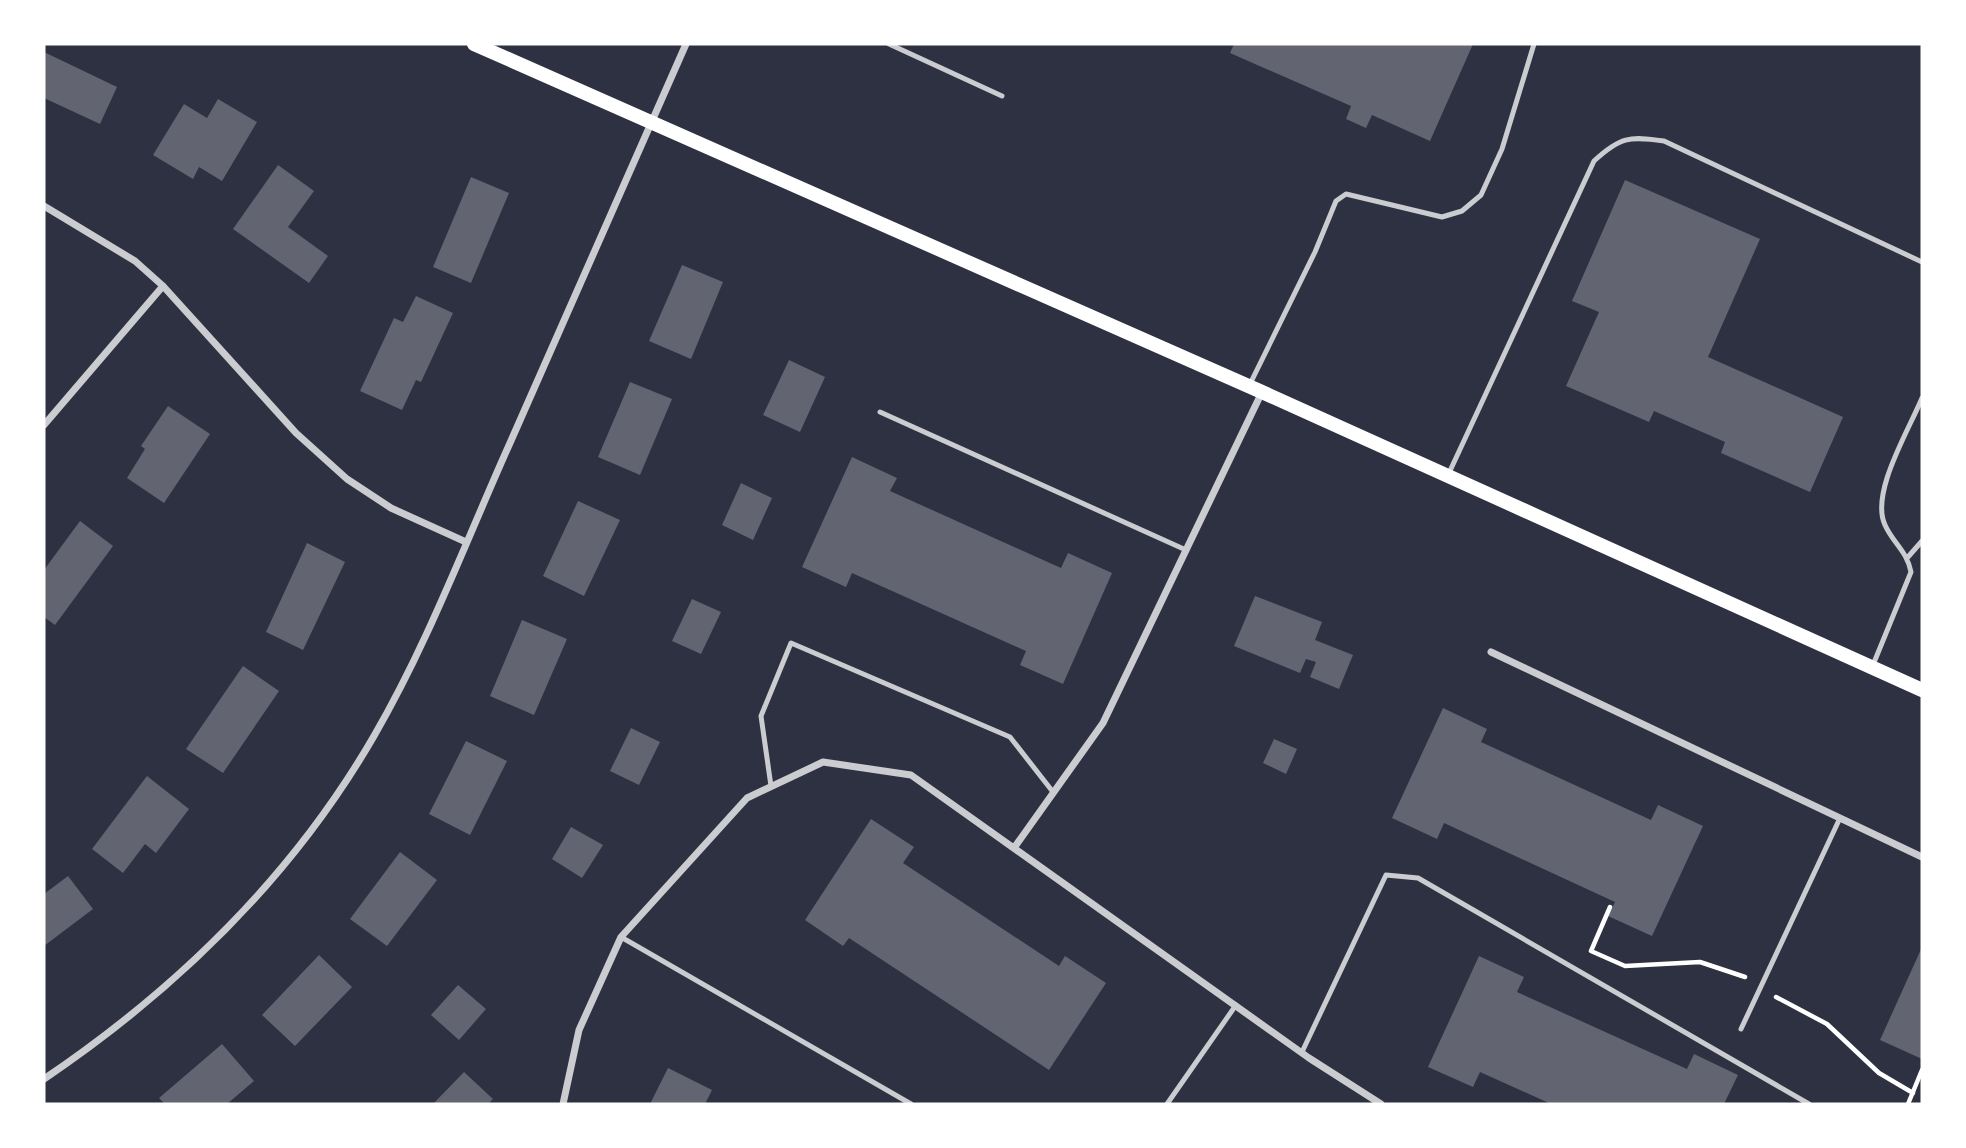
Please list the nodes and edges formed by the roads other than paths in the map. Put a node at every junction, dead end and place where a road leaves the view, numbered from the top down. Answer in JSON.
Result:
{"nodes":[{"id":1,"x":474,"y":44,"type":"edge"},
{"id":2,"x":686,"y":44,"type":"edge"},
{"id":3,"x":889,"y":44,"type":"edge"},
{"id":4,"x":1534,"y":44,"type":"edge"},
{"id":5,"x":1002,"y":96,"type":"dead end"},
{"id":6,"x":651,"y":123,"type":"junction"},
{"id":7,"x":44,"y":206,"type":"edge"},
{"id":8,"x":1922,"y":262,"type":"edge"},
{"id":9,"x":163,"y":286,"type":"junction"},
{"id":10,"x":1255,"y":389,"type":"junction"},
{"id":11,"x":1922,"y":398,"type":"edge"},
{"id":12,"x":880,"y":412,"type":"dead end"},
{"id":13,"x":44,"y":425,"type":"edge"},
{"id":14,"x":1448,"y":476,"type":"junction"},
{"id":15,"x":1922,"y":541,"type":"edge"},
{"id":16,"x":466,"y":542,"type":"junction"},
{"id":17,"x":1186,"y":550,"type":"junction"},
{"id":18,"x":1908,"y":556,"type":"junction"},
{"id":19,"x":1491,"y":652,"type":"dead end"},
{"id":20,"x":1871,"y":667,"type":"junction"},
{"id":21,"x":1922,"y":690,"type":"edge"},
{"id":22,"x":772,"y":786,"type":"junction"},
{"id":23,"x":1054,"y":792,"type":"junction"},
{"id":24,"x":1840,"y":817,"type":"junction"},
{"id":25,"x":1014,"y":848,"type":"junction"},
{"id":26,"x":1922,"y":857,"type":"edge"},
{"id":27,"x":621,"y":937,"type":"junction"},
{"id":28,"x":1236,"y":1005,"type":"junction"},
{"id":29,"x":1741,"y":1029,"type":"dead end"},
{"id":30,"x":1302,"y":1052,"type":"junction"},
{"id":31,"x":44,"y":1079,"type":"edge"},
{"id":32,"x":563,"y":1104,"type":"edge"},
{"id":33,"x":911,"y":1104,"type":"edge"},
{"id":34,"x":1167,"y":1104,"type":"edge"},
{"id":35,"x":1381,"y":1104,"type":"edge"},
{"id":36,"x":1810,"y":1104,"type":"edge"}],
"edges":[{"from":1,"to":6,"type":"main road"},
{"from":2,"to":6,"type":"street"},
{"from":3,"to":5,"type":"lane"},
{"from":4,"to":10,"type":"lane"},
{"from":6,"to":10,"type":"main road"},
{"from":6,"to":16,"type":"street"},
{"from":7,"to":9,"type":"street"},
{"from":8,"to":14,"type":"lane"},
{"from":9,"to":13,"type":"street"},
{"from":9,"to":16,"type":"street"},
{"from":10,"to":14,"type":"main road"},
{"from":10,"to":17,"type":"street"},
{"from":11,"to":18,"type":"lane"},
{"from":12,"to":17,"type":"lane"},
{"from":14,"to":20,"type":"main road"},
{"from":15,"to":18,"type":"lane"},
{"from":16,"to":31,"type":"street"},
{"from":17,"to":23,"type":"street"},
{"from":18,"to":20,"type":"lane"},
{"from":19,"to":24,"type":"street"},
{"from":20,"to":21,"type":"main road"},
{"from":22,"to":23,"type":"lane"},
{"from":22,"to":25,"type":"street"},
{"from":22,"to":27,"type":"street"},
{"from":23,"to":25,"type":"street"},
{"from":24,"to":26,"type":"street"},
{"from":24,"to":29,"type":"lane"},
{"from":25,"to":28,"type":"street"},
{"from":27,"to":32,"type":"street"},
{"from":27,"to":33,"type":"lane"},
{"from":28,"to":30,"type":"street"},
{"from":28,"to":34,"type":"lane"},
{"from":30,"to":35,"type":"street"},
{"from":30,"to":36,"type":"lane"}]}
